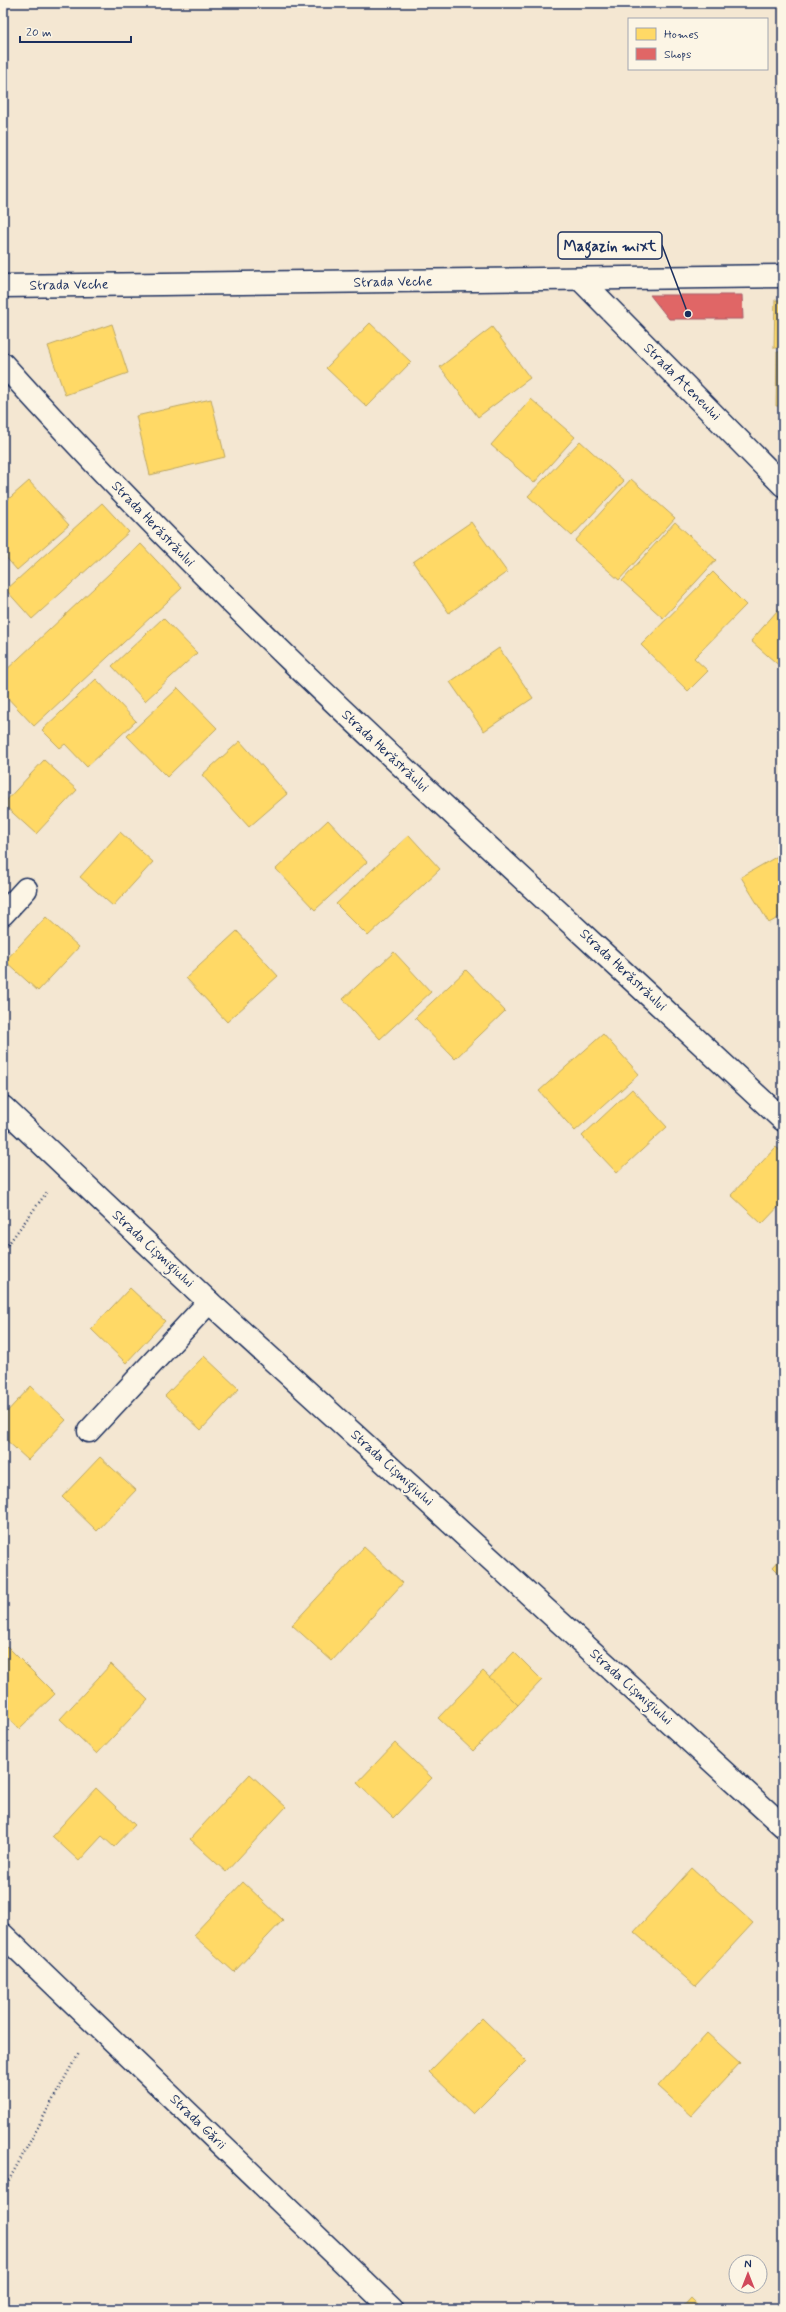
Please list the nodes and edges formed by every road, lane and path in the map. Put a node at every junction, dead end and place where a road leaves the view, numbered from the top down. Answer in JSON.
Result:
{"nodes":[{"id":1,"x":783,"y":276,"type":"edge"},
{"id":2,"x":581,"y":280,"type":"junction"},
{"id":3,"x":3,"y":286,"type":"edge"},
{"id":4,"x":3,"y":364,"type":"edge"},
{"id":5,"x":783,"y":485,"type":"edge"},
{"id":6,"x":26,"y":889,"type":"dead end"},
{"id":7,"x":3,"y":914,"type":"edge"},
{"id":8,"x":3,"y":1107,"type":"edge"},
{"id":9,"x":783,"y":1120,"type":"edge"},
{"id":10,"x":66,"y":1167,"type":"junction"},
{"id":11,"x":3,"y":1251,"type":"edge"},
{"id":12,"x":209,"y":1302,"type":"junction"},
{"id":13,"x":89,"y":1431,"type":"dead end"},
{"id":14,"x":783,"y":1826,"type":"edge"},
{"id":15,"x":3,"y":1935,"type":"edge"},
{"id":16,"x":95,"y":2023,"type":"junction"},
{"id":17,"x":3,"y":2191,"type":"edge"},
{"id":18,"x":392,"y":2309,"type":"edge"}],
"edges":[{"from":1,"to":2,"type":"street","name":"Strada Veche"},
{"from":2,"to":3,"type":"street","name":"Strada Veche"},
{"from":2,"to":5,"type":"street","name":"Strada Ateneului"},
{"from":4,"to":9,"type":"street","name":"Strada Herăstrăului"},
{"from":6,"to":7,"type":"street"},
{"from":8,"to":10,"type":"street","name":"Strada Cișmigiului"},
{"from":10,"to":11,"type":"path"},
{"from":10,"to":12,"type":"street","name":"Strada Cișmigiului"},
{"from":12,"to":13,"type":"street"},
{"from":12,"to":14,"type":"street","name":"Strada Cișmigiului"},
{"from":15,"to":16,"type":"street","name":"Strada Gării"},
{"from":16,"to":17,"type":"path"},
{"from":16,"to":18,"type":"street","name":"Strada Gării"}]}
